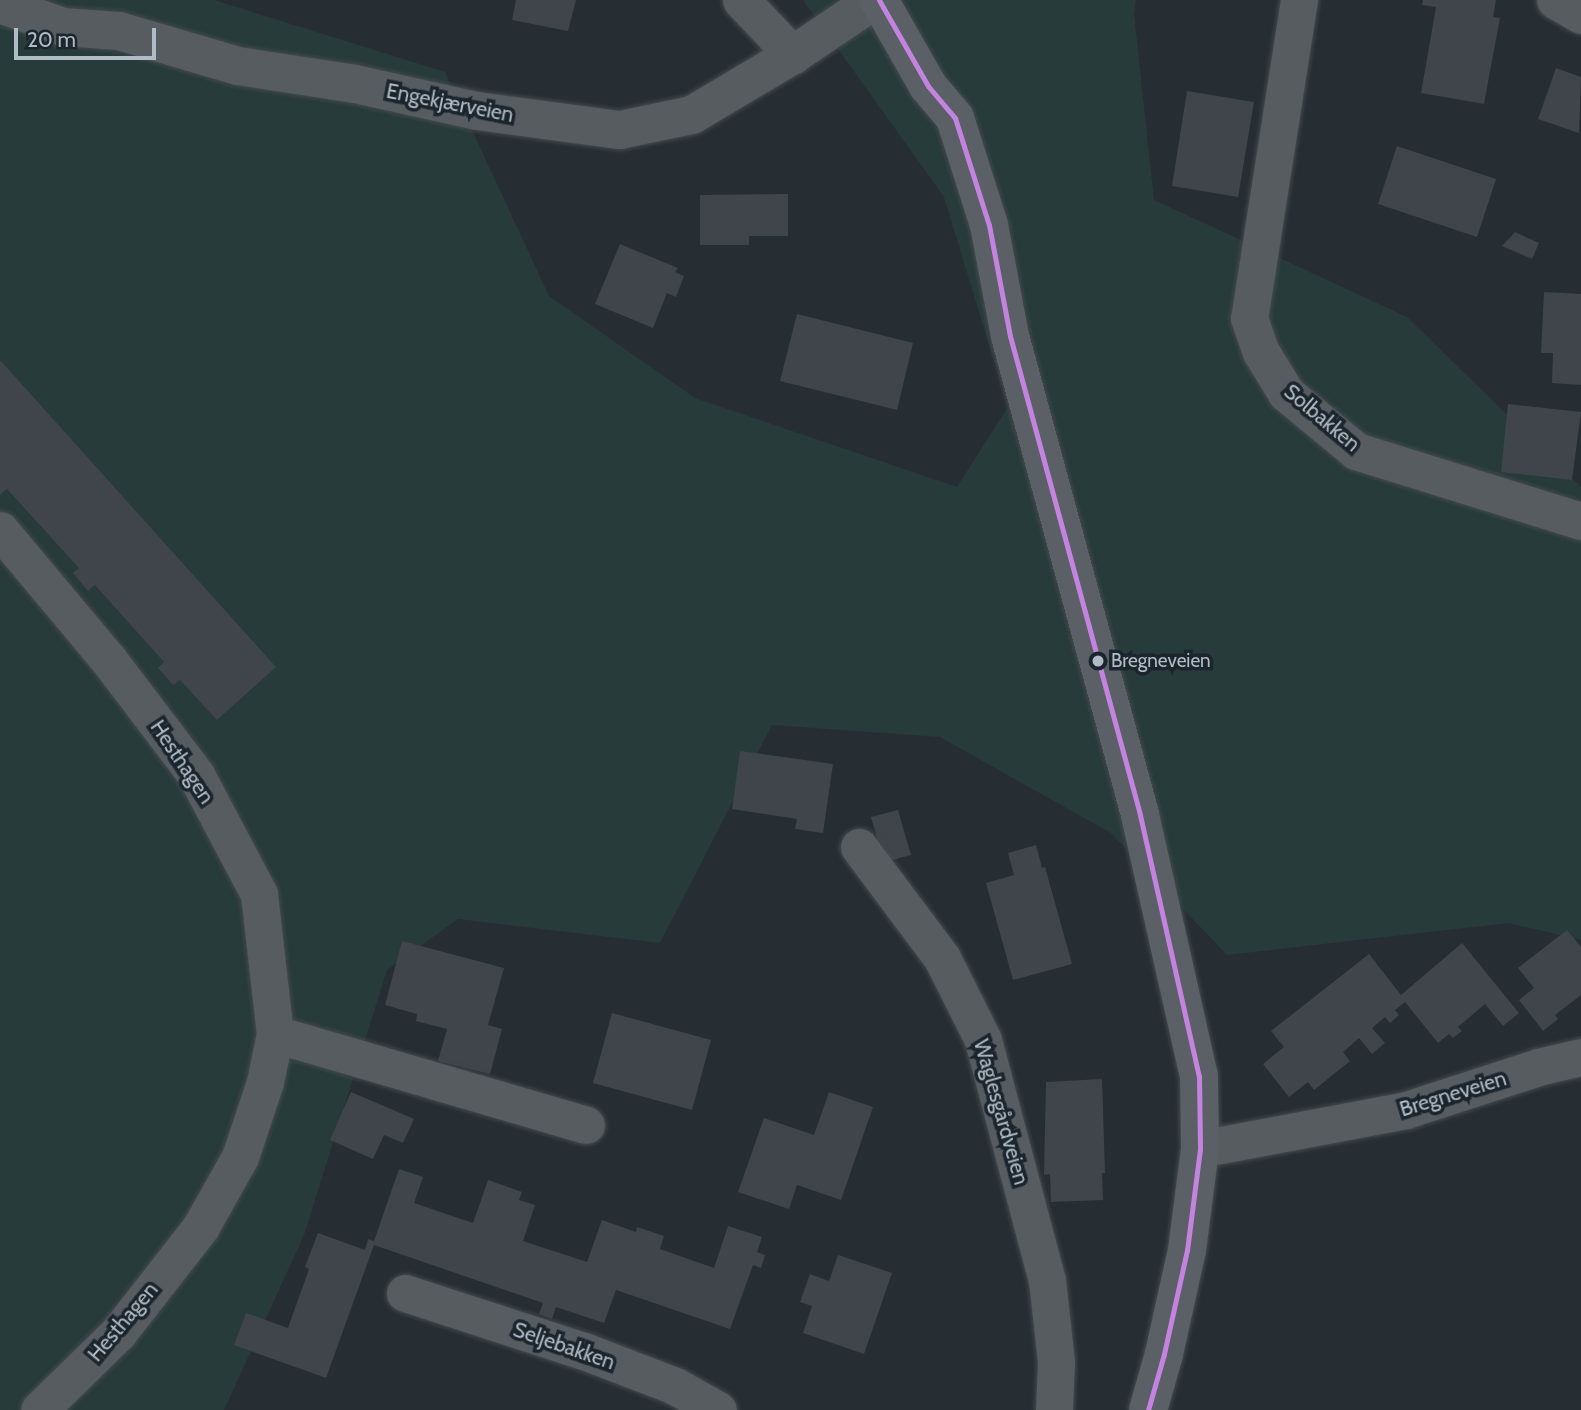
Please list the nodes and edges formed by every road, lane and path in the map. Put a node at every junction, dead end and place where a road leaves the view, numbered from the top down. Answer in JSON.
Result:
{"nodes":[{"id":1,"x":741,"y":0,"type":"edge"},
{"id":2,"x":877,"y":0,"type":"edge"},
{"id":3,"x":1299,"y":0,"type":"edge"},
{"id":4,"x":1555,"y":0,"type":"edge"},
{"id":5,"x":0,"y":4,"type":"edge"},
{"id":6,"x":1581,"y":15,"type":"edge"},
{"id":7,"x":793,"y":55,"type":"junction"},
{"id":8,"x":1581,"y":520,"type":"edge"},
{"id":9,"x":0,"y":530,"type":"edge"},
{"id":10,"x":859,"y":847,"type":"dead end"},
{"id":11,"x":275,"y":1034,"type":"junction"},
{"id":12,"x":1581,"y":1057,"type":"edge"},
{"id":13,"x":586,"y":1125,"type":"dead end"},
{"id":14,"x":1200,"y":1149,"type":"junction"},
{"id":15,"x":405,"y":1293,"type":"dead end"},
{"id":16,"x":39,"y":1410,"type":"edge"},
{"id":17,"x":718,"y":1410,"type":"edge"},
{"id":18,"x":1054,"y":1410,"type":"edge"},
{"id":19,"x":1148,"y":1410,"type":"edge"}],
"edges":[{"from":1,"to":7,"type":"street"},
{"from":2,"to":7,"type":"street","name":"Engekjærveien"},
{"from":2,"to":14,"type":"main road"},
{"from":3,"to":8,"type":"street","name":"Solbakken"},
{"from":4,"to":6,"type":"street"},
{"from":5,"to":7,"type":"street","name":"Engekjærveien"},
{"from":9,"to":11,"type":"street","name":"Hesthagen"},
{"from":10,"to":18,"type":"street","name":"Waglesgårdveien"},
{"from":11,"to":13,"type":"street"},
{"from":11,"to":16,"type":"street","name":"Hesthagen"},
{"from":12,"to":14,"type":"street","name":"Bregneveien"},
{"from":14,"to":19,"type":"main road"},
{"from":15,"to":17,"type":"street","name":"Seljebakken"}]}
